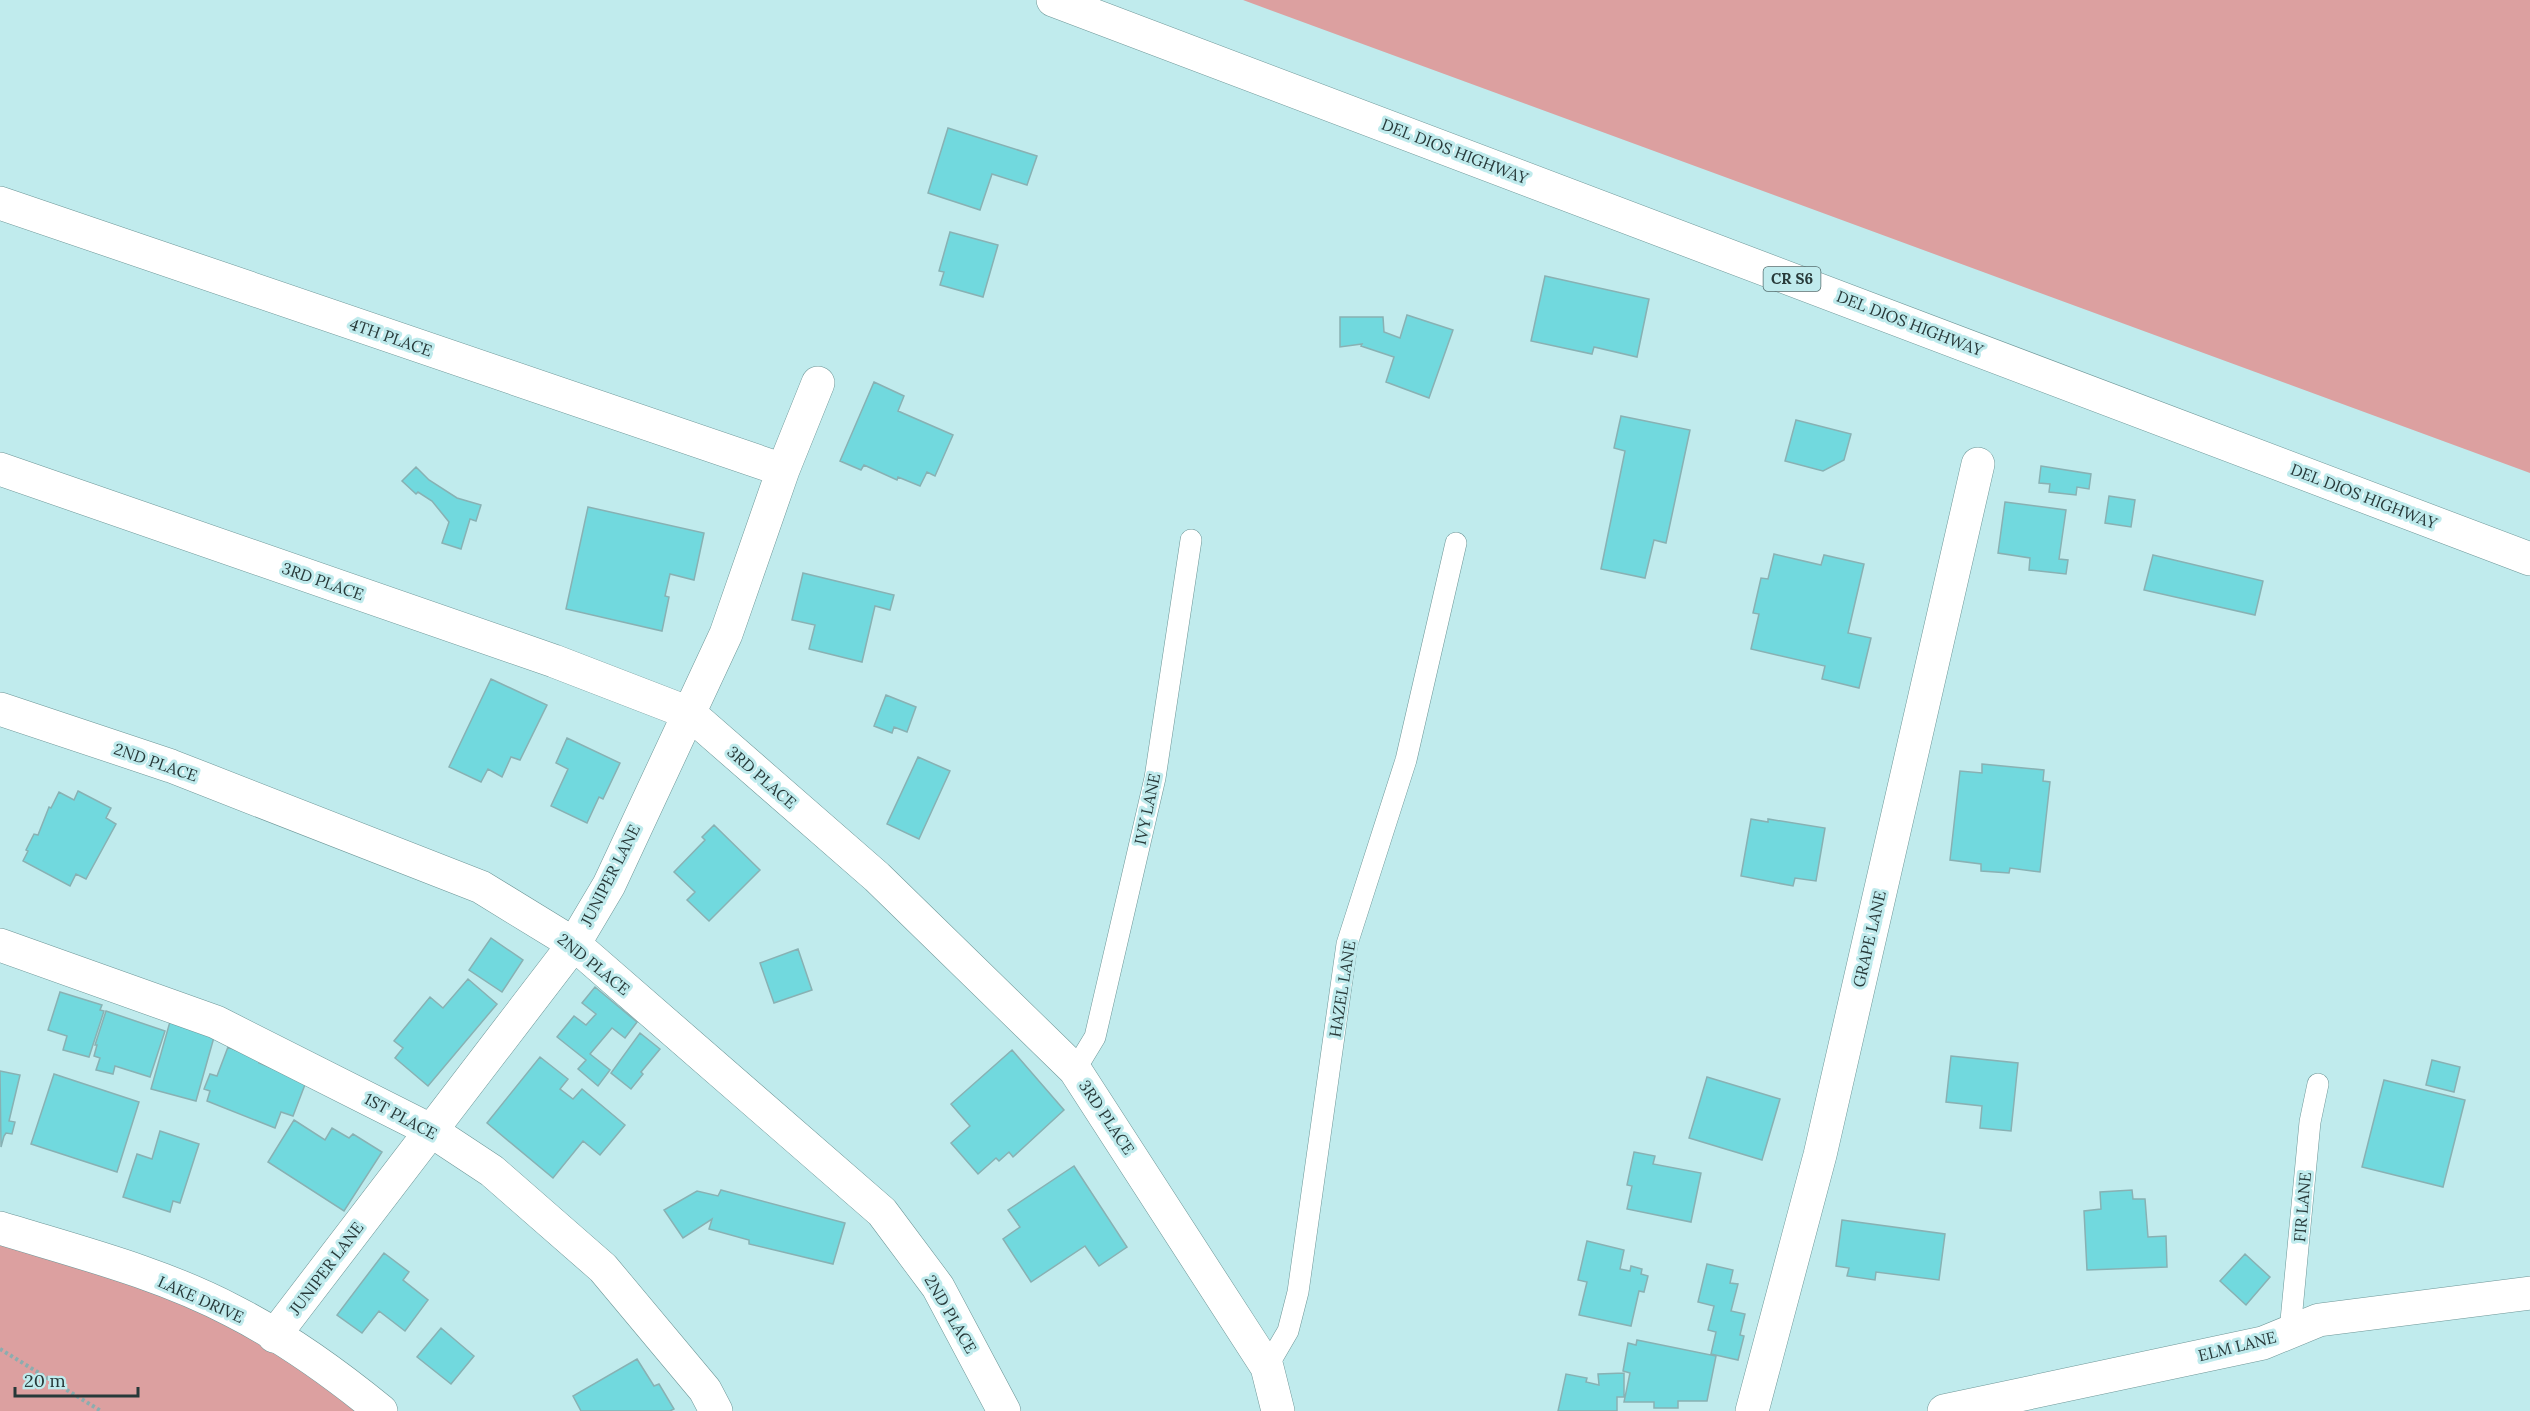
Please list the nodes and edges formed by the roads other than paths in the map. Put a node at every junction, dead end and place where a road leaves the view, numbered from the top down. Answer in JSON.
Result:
{"nodes":[{"id":1,"x":1053,"y":0,"type":"edge"},
{"id":2,"x":0,"y":202,"type":"edge"},
{"id":3,"x":818,"y":383,"type":"dead end"},
{"id":4,"x":1978,"y":464,"type":"dead end"},
{"id":5,"x":0,"y":469,"type":"edge"},
{"id":6,"x":783,"y":470,"type":"junction"},
{"id":7,"x":1191,"y":540,"type":"dead end"},
{"id":8,"x":1456,"y":543,"type":"dead end"},
{"id":9,"x":2530,"y":559,"type":"edge"},
{"id":10,"x":0,"y":709,"type":"edge"},
{"id":11,"x":689,"y":713,"type":"junction"},
{"id":12,"x":574,"y":944,"type":"junction"},
{"id":13,"x":0,"y":945,"type":"edge"},
{"id":14,"x":1075,"y":1070,"type":"junction"},
{"id":15,"x":2318,"y":1084,"type":"dead end"},
{"id":16,"x":430,"y":1130,"type":"junction"},
{"id":17,"x":0,"y":1228,"type":"edge"},
{"id":18,"x":2530,"y":1293,"type":"edge"},
{"id":19,"x":2290,"y":1331,"type":"junction"},
{"id":20,"x":274,"y":1336,"type":"junction"},
{"id":21,"x":1267,"y":1367,"type":"junction"},
{"id":22,"x":381,"y":1411,"type":"edge"},
{"id":23,"x":716,"y":1411,"type":"edge"},
{"id":24,"x":1004,"y":1411,"type":"edge"},
{"id":25,"x":1278,"y":1411,"type":"edge"},
{"id":26,"x":1752,"y":1411,"type":"edge"},
{"id":27,"x":1944,"y":1411,"type":"edge"}],
"edges":[{"from":1,"to":9,"type":"street","name":"DEL DIOS HIGHWAY","number":"CR S6"},
{"from":2,"to":6,"type":"street","name":"4TH PLACE"},
{"from":3,"to":6,"type":"street","name":"JUNIPER LANE"},
{"from":4,"to":26,"type":"street","name":"GRAPE LANE"},
{"from":5,"to":11,"type":"street","name":"3RD PLACE"},
{"from":6,"to":11,"type":"street","name":"JUNIPER LANE"},
{"from":7,"to":14,"type":"lane","name":"IVY LANE"},
{"from":8,"to":21,"type":"lane","name":"HAZEL LANE"},
{"from":10,"to":12,"type":"street","name":"2ND PLACE"},
{"from":11,"to":12,"type":"street","name":"JUNIPER LANE"},
{"from":11,"to":14,"type":"street","name":"3RD PLACE"},
{"from":12,"to":16,"type":"street","name":"JUNIPER LANE"},
{"from":12,"to":24,"type":"street","name":"2ND PLACE"},
{"from":13,"to":16,"type":"street","name":"1ST PLACE"},
{"from":14,"to":21,"type":"street","name":"3RD PLACE"},
{"from":15,"to":19,"type":"lane","name":"FIR LANE"},
{"from":16,"to":20,"type":"street","name":"JUNIPER LANE"},
{"from":16,"to":23,"type":"street","name":"1ST PLACE"},
{"from":17,"to":20,"type":"street","name":"LAKE DRIVE"},
{"from":18,"to":19,"type":"street","name":"ELM LANE"},
{"from":19,"to":27,"type":"street","name":"ELM LANE"},
{"from":20,"to":22,"type":"street","name":"LAKE DRIVE"},
{"from":21,"to":25,"type":"street","name":"3RD PLACE"}]}
